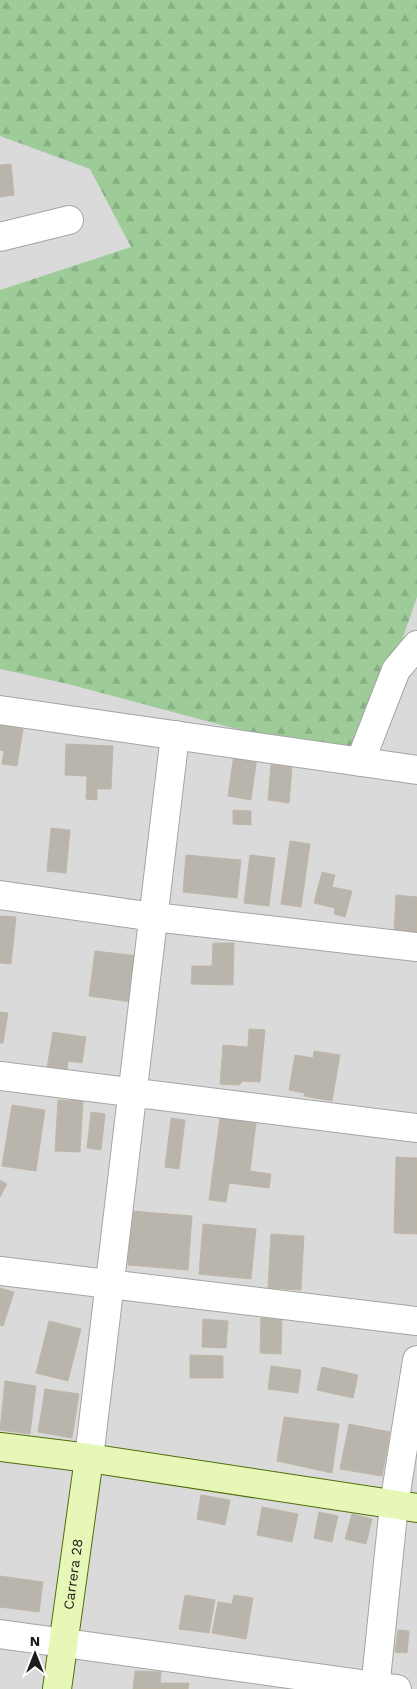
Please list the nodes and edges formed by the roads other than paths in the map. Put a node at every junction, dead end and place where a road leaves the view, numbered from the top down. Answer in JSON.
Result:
{"nodes":[{"id":1,"x":70,"y":220,"type":"dead end"},
{"id":2,"x":0,"y":237,"type":"edge"},
{"id":3,"x":417,"y":645,"type":"edge"},
{"id":4,"x":0,"y":710,"type":"edge"},
{"id":5,"x":175,"y":735,"type":"junction"},
{"id":6,"x":360,"y":762,"type":"junction"},
{"id":7,"x":417,"y":770,"type":"edge"},
{"id":8,"x":0,"y":895,"type":"edge"},
{"id":9,"x":154,"y":917,"type":"junction"},
{"id":10,"x":417,"y":947,"type":"edge"},
{"id":11,"x":0,"y":1076,"type":"edge"},
{"id":12,"x":133,"y":1093,"type":"junction"},
{"id":13,"x":417,"y":1128,"type":"edge"},
{"id":14,"x":0,"y":1271,"type":"edge"},
{"id":15,"x":110,"y":1284,"type":"junction"},
{"id":16,"x":417,"y":1321,"type":"edge"},
{"id":17,"x":417,"y":1360,"type":"edge"},
{"id":18,"x":0,"y":1447,"type":"edge"},
{"id":19,"x":89,"y":1458,"type":"junction"},
{"id":20,"x":405,"y":1506,"type":"edge"},
{"id":21,"x":0,"y":1634,"type":"edge"},
{"id":22,"x":63,"y":1642,"type":"junction"},
{"id":23,"x":382,"y":1688,"type":"edge"},
{"id":24,"x":57,"y":1689,"type":"edge"}],
"edges":[{"from":1,"to":2,"type":"street"},
{"from":3,"to":6,"type":"street"},
{"from":4,"to":5,"type":"street"},
{"from":5,"to":6,"type":"street"},
{"from":5,"to":9,"type":"street"},
{"from":6,"to":7,"type":"street"},
{"from":8,"to":9,"type":"street"},
{"from":9,"to":10,"type":"street"},
{"from":9,"to":12,"type":"street"},
{"from":11,"to":12,"type":"street"},
{"from":12,"to":13,"type":"street"},
{"from":12,"to":15,"type":"street"},
{"from":14,"to":15,"type":"street"},
{"from":15,"to":16,"type":"street"},
{"from":15,"to":19,"type":"street"},
{"from":17,"to":20,"type":"street"},
{"from":18,"to":19,"type":"street"},
{"from":19,"to":20,"type":"street"},
{"from":19,"to":22,"type":"street","name":"Carrera 28"},
{"from":20,"to":23,"type":"street"},
{"from":21,"to":22,"type":"street"},
{"from":22,"to":23,"type":"street"},
{"from":22,"to":24,"type":"street","name":"Carrera 28"}]}
